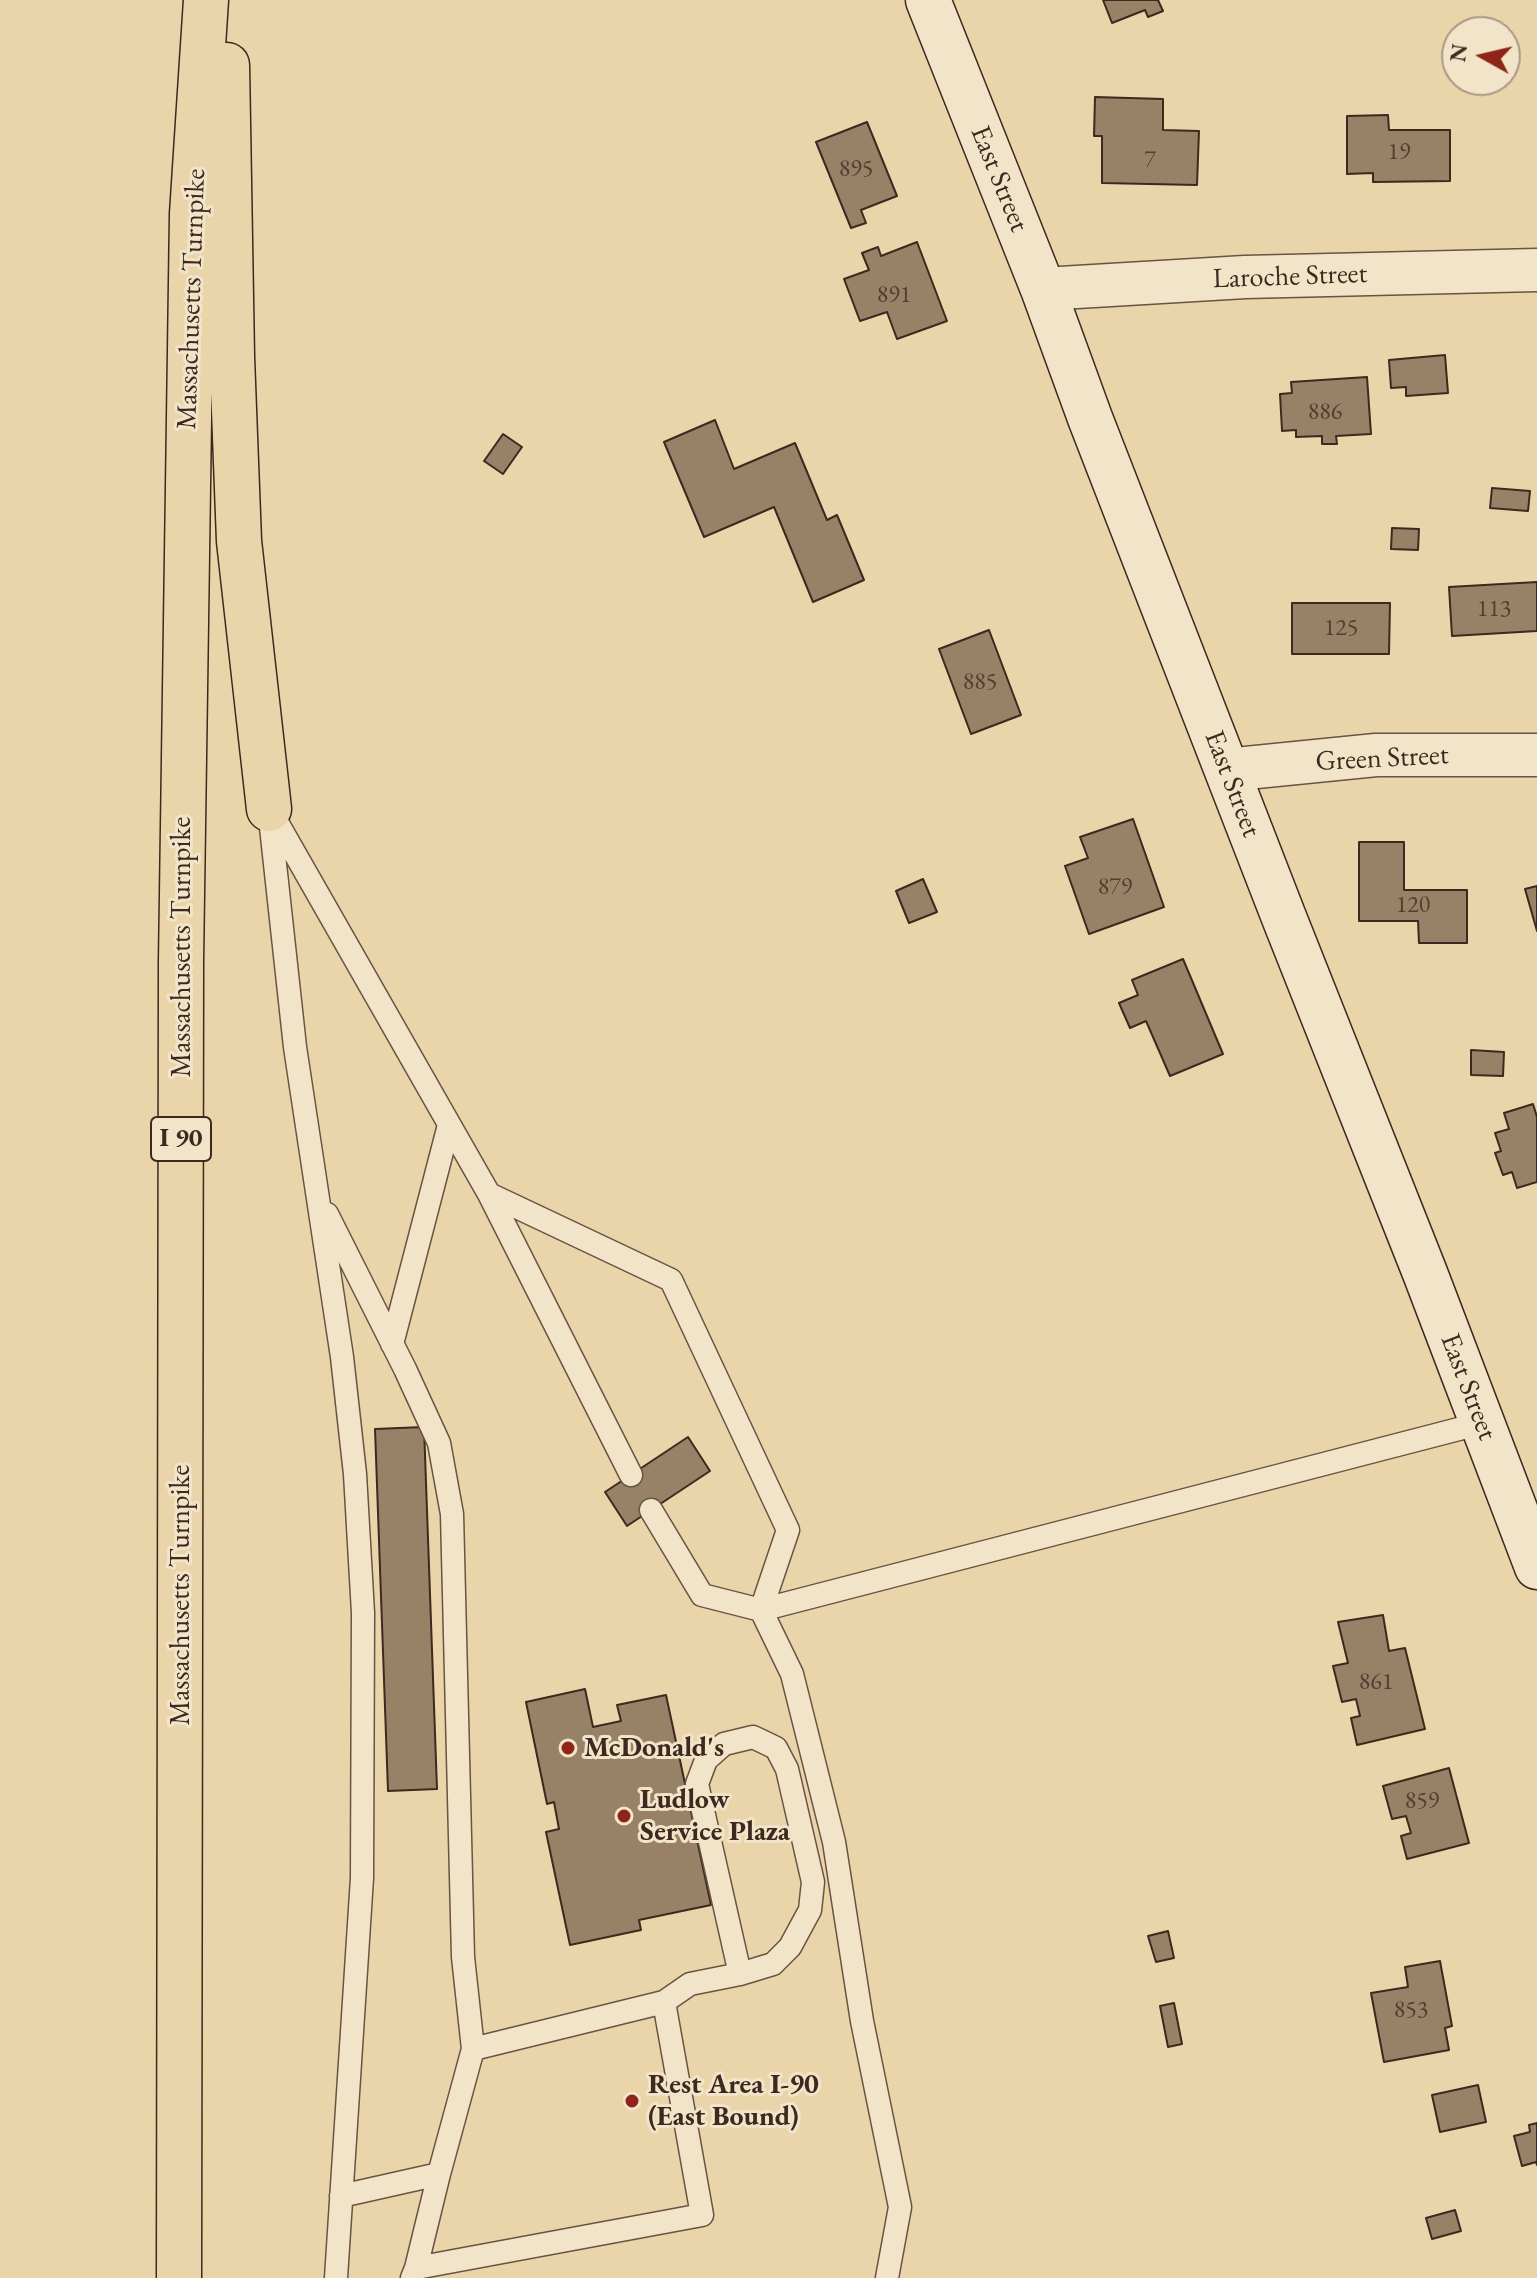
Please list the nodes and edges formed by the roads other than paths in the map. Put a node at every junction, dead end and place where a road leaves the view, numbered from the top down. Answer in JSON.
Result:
{"nodes":[{"id":1,"x":206,"y":0,"type":"edge"},
{"id":2,"x":226,"y":0,"type":"edge"},
{"id":3,"x":928,"y":0,"type":"edge"},
{"id":4,"x":1537,"y":270,"type":"edge"},
{"id":5,"x":1043,"y":289,"type":"junction"},
{"id":6,"x":1537,"y":755,"type":"edge"},
{"id":7,"x":1226,"y":770,"type":"junction"},
{"id":8,"x":269,"y":809,"type":"junction"},
{"id":9,"x":449,"y":1125,"type":"junction"},
{"id":10,"x":489,"y":1194,"type":"junction"},
{"id":11,"x":318,"y":1195,"type":"junction"},
{"id":12,"x":392,"y":1344,"type":"junction"},
{"id":13,"x":1482,"y":1423,"type":"junction"},
{"id":14,"x":631,"y":1475,"type":"dead end"},
{"id":15,"x":651,"y":1510,"type":"dead end"},
{"id":16,"x":1537,"y":1567,"type":"edge"},
{"id":17,"x":761,"y":1610,"type":"junction"},
{"id":18,"x":740,"y":1974,"type":"junction"},
{"id":19,"x":664,"y":2002,"type":"junction"},
{"id":20,"x":473,"y":2049,"type":"junction"},
{"id":21,"x":439,"y":2174,"type":"junction"},
{"id":22,"x":341,"y":2196,"type":"junction"},
{"id":23,"x":414,"y":2273,"type":"edge"},
{"id":24,"x":179,"y":2278,"type":"edge"},
{"id":25,"x":336,"y":2278,"type":"edge"},
{"id":26,"x":887,"y":2278,"type":"edge"}],
"edges":[{"from":1,"to":24,"type":"highway","name":"Massachusetts Turnpike","number":"I 90"},
{"from":2,"to":8,"type":"highway"},
{"from":3,"to":5,"type":"main road","name":"East Street"},
{"from":4,"to":5,"type":"street","name":"Laroche Street"},
{"from":5,"to":7,"type":"main road","name":"East Street"},
{"from":6,"to":7,"type":"street","name":"Green Street"},
{"from":7,"to":13,"type":"main road","name":"East Street"},
{"from":8,"to":9,"type":"lane"},
{"from":8,"to":11,"type":"lane"},
{"from":9,"to":10,"type":"lane"},
{"from":9,"to":12,"type":"lane"},
{"from":10,"to":14,"type":"lane"},
{"from":10,"to":17,"type":"lane"},
{"from":11,"to":12,"type":"lane"},
{"from":11,"to":22,"type":"lane"},
{"from":12,"to":20,"type":"lane"},
{"from":13,"to":16,"type":"main road","name":"East Street"},
{"from":13,"to":17,"type":"lane"},
{"from":15,"to":17,"type":"lane"},
{"from":17,"to":26,"type":"lane"},
{"from":18,"to":18,"type":"lane"},
{"from":18,"to":19,"type":"lane"},
{"from":19,"to":20,"type":"lane"},
{"from":19,"to":23,"type":"lane"},
{"from":20,"to":21,"type":"lane"},
{"from":21,"to":22,"type":"lane"},
{"from":21,"to":23,"type":"lane"},
{"from":22,"to":25,"type":"lane"}]}
